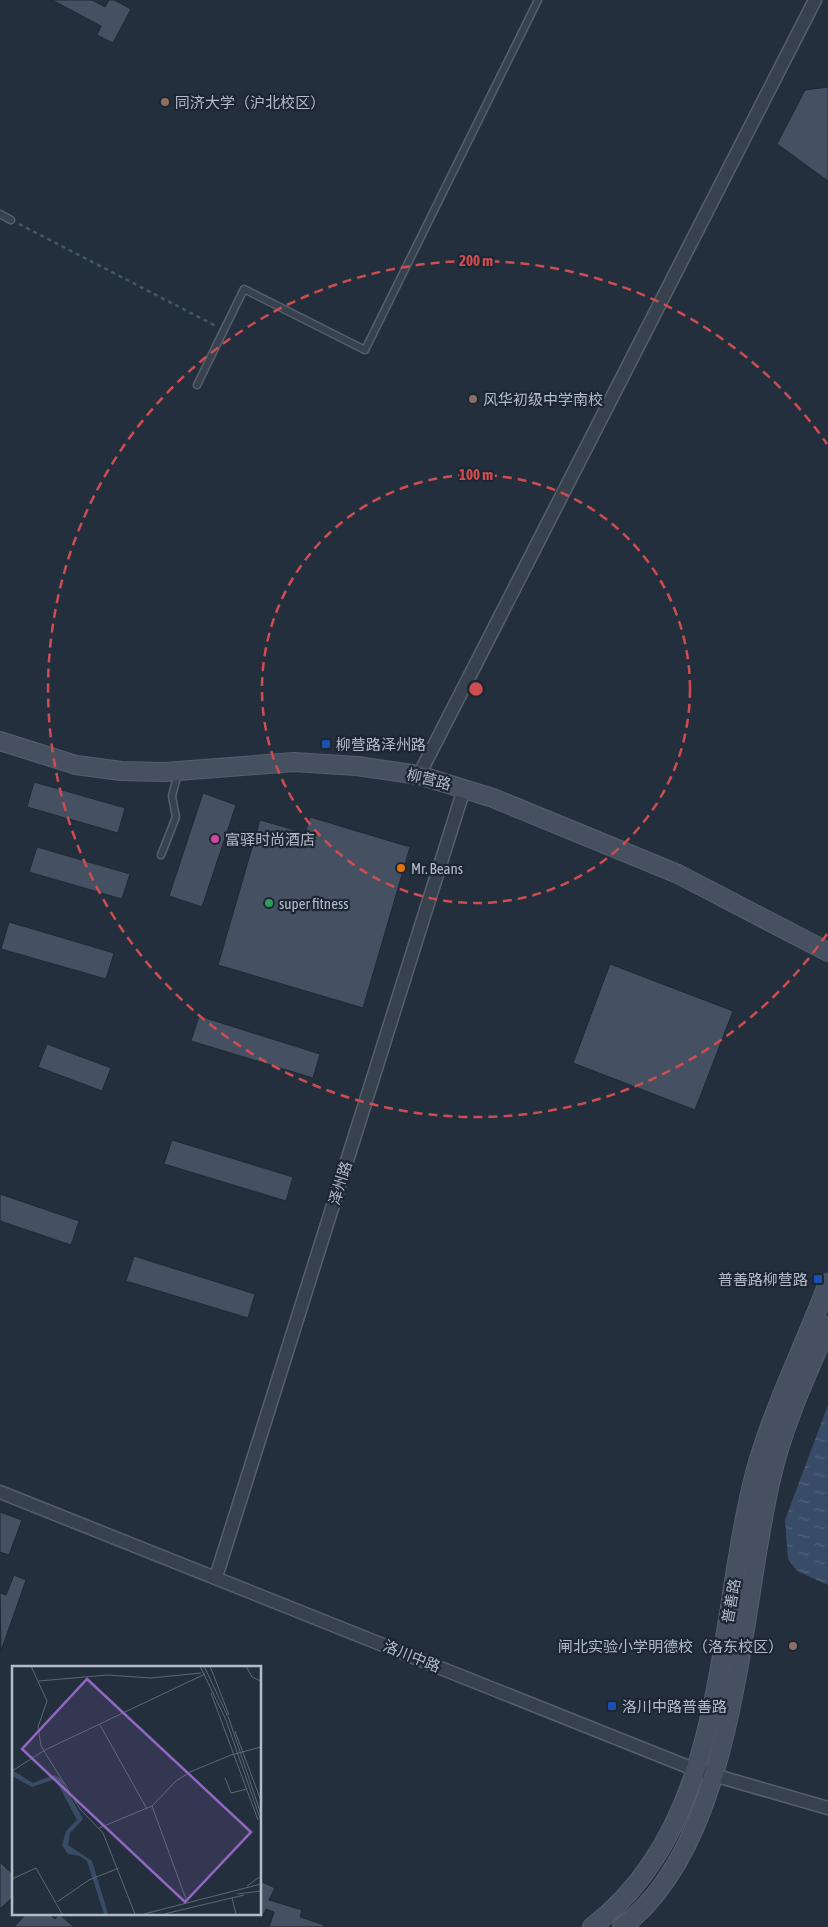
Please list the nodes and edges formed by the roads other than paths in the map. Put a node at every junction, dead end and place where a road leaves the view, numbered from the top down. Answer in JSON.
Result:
{"nodes":[{"id":1,"x":538,"y":0,"type":"edge"},
{"id":2,"x":815,"y":0,"type":"edge"},
{"id":3,"x":0,"y":214,"type":"edge"},
{"id":4,"x":11,"y":220,"type":"road end"},
{"id":5,"x":197,"y":384,"type":"dead end"},
{"id":6,"x":0,"y":741,"type":"edge"},
{"id":7,"x":178,"y":771,"type":"junction"},
{"id":8,"x":419,"y":775,"type":"junction"},
{"id":9,"x":464,"y":788,"type":"junction"},
{"id":10,"x":161,"y":855,"type":"dead end"},
{"id":11,"x":828,"y":952,"type":"edge"},
{"id":12,"x":828,"y":1284,"type":"edge"},
{"id":13,"x":828,"y":1326,"type":"edge"},
{"id":14,"x":0,"y":1492,"type":"edge"},
{"id":15,"x":216,"y":1577,"type":"junction"},
{"id":16,"x":696,"y":1770,"type":"junction"},
{"id":17,"x":714,"y":1776,"type":"junction"},
{"id":18,"x":828,"y":1808,"type":"edge"},
{"id":19,"x":592,"y":1927,"type":"edge"},
{"id":20,"x":622,"y":1927,"type":"edge"}],
"edges":[{"from":1,"to":5,"type":"lane"},
{"from":2,"to":8,"type":"street"},
{"from":3,"to":4,"type":"lane"},
{"from":6,"to":7,"type":"main road","name":"柳营路"},
{"from":7,"to":8,"type":"main road","name":"柳营路"},
{"from":7,"to":10,"type":"lane"},
{"from":8,"to":9,"type":"main road","name":"柳营路"},
{"from":9,"to":11,"type":"main road","name":"柳营路"},
{"from":9,"to":15,"type":"street","name":"泽州路"},
{"from":12,"to":16,"type":"main road","name":"普善路"},
{"from":13,"to":17,"type":"main road","name":"普善路"},
{"from":14,"to":15,"type":"street","name":"洛川中路"},
{"from":15,"to":16,"type":"street","name":"洛川中路"},
{"from":16,"to":17,"type":"street","name":"洛川中路"},
{"from":16,"to":19,"type":"main road","name":"普善路"},
{"from":17,"to":18,"type":"street","name":"洛川中路"},
{"from":17,"to":20,"type":"main road","name":"普善路"}]}
